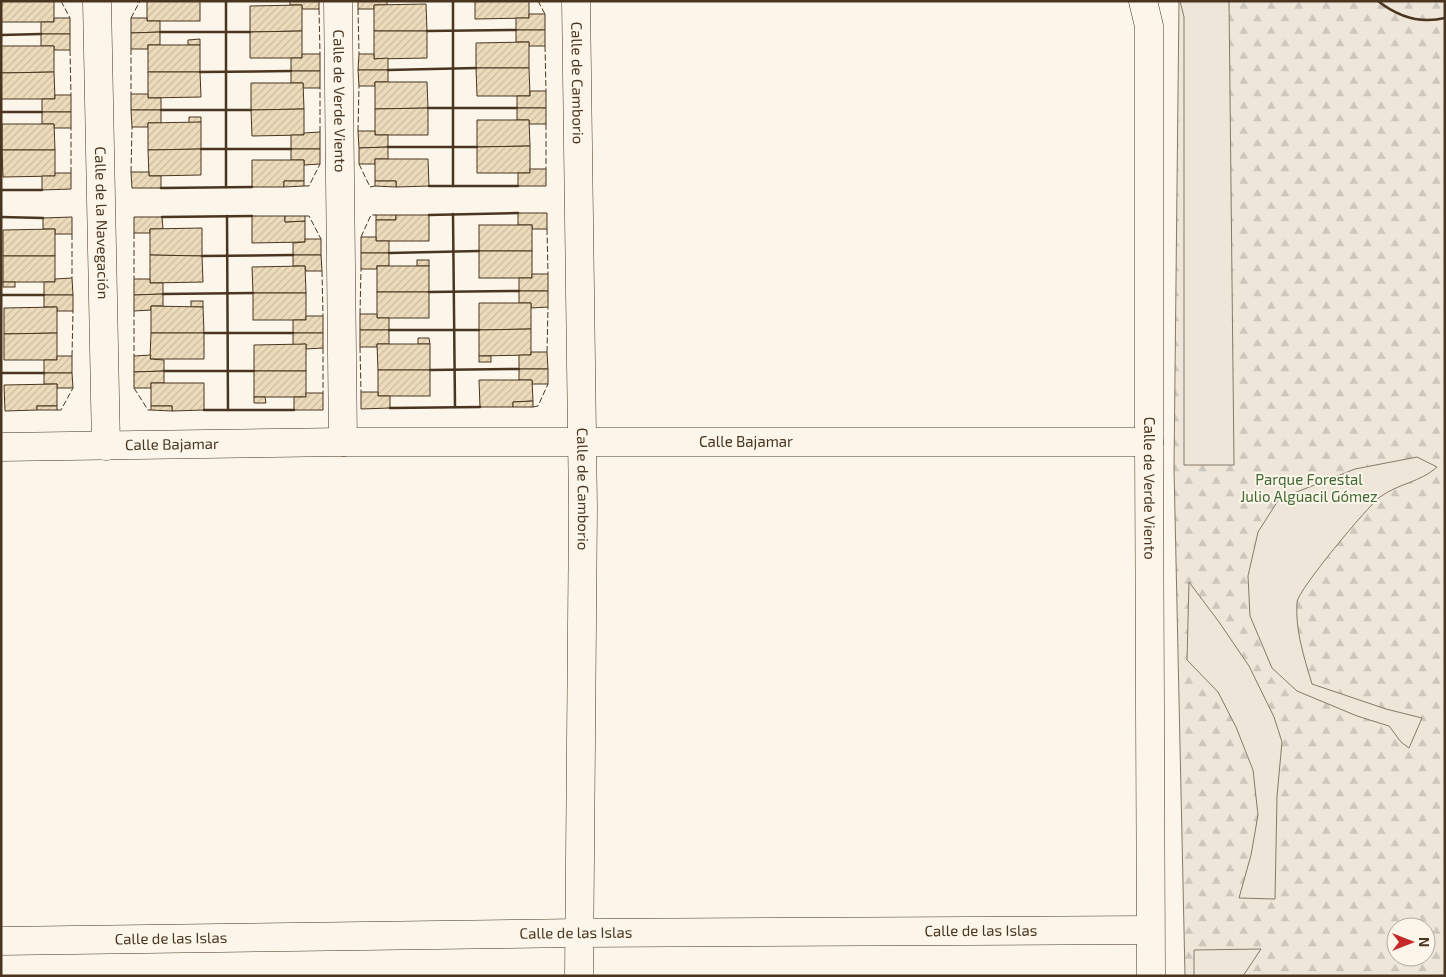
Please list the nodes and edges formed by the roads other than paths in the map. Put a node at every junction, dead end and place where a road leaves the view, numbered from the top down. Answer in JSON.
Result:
{"nodes":[{"id":1,"x":97,"y":1,"type":"edge"},
{"id":2,"x":338,"y":1,"type":"edge"},
{"id":3,"x":576,"y":1,"type":"edge"},
{"id":4,"x":1143,"y":1,"type":"edge"},
{"id":5,"x":343,"y":442,"type":"junction"},
{"id":6,"x":581,"y":442,"type":"junction"},
{"id":7,"x":1149,"y":442,"type":"junction"},
{"id":8,"x":106,"y":446,"type":"junction"},
{"id":9,"x":1,"y":447,"type":"edge"},
{"id":10,"x":1150,"y":930,"type":"junction"},
{"id":11,"x":578,"y":934,"type":"junction"},
{"id":12,"x":1,"y":941,"type":"edge"},
{"id":13,"x":579,"y":976,"type":"edge"},
{"id":14,"x":1151,"y":976,"type":"edge"}],
"edges":[{"from":1,"to":8,"type":"street","name":"Calle de la Navegación"},
{"from":2,"to":5,"type":"street","name":"Calle de Verde Viento"},
{"from":3,"to":6,"type":"street","name":"Calle de Camborio"},
{"from":4,"to":7,"type":"street","name":"Calle de Verde Viento"},
{"from":5,"to":6,"type":"street","name":"Calle Bajamar"},
{"from":5,"to":8,"type":"street","name":"Calle Bajamar"},
{"from":6,"to":7,"type":"street","name":"Calle Bajamar"},
{"from":6,"to":11,"type":"street","name":"Calle de Camborio"},
{"from":7,"to":10,"type":"street","name":"Calle de Verde Viento"},
{"from":8,"to":9,"type":"street","name":"Calle Bajamar"},
{"from":10,"to":11,"type":"street","name":"Calle de las Islas"},
{"from":10,"to":14,"type":"street","name":"Calle de Verde Viento"},
{"from":11,"to":12,"type":"street","name":"Calle de las Islas"},
{"from":11,"to":13,"type":"street","name":"Calle de Camborio"}]}
